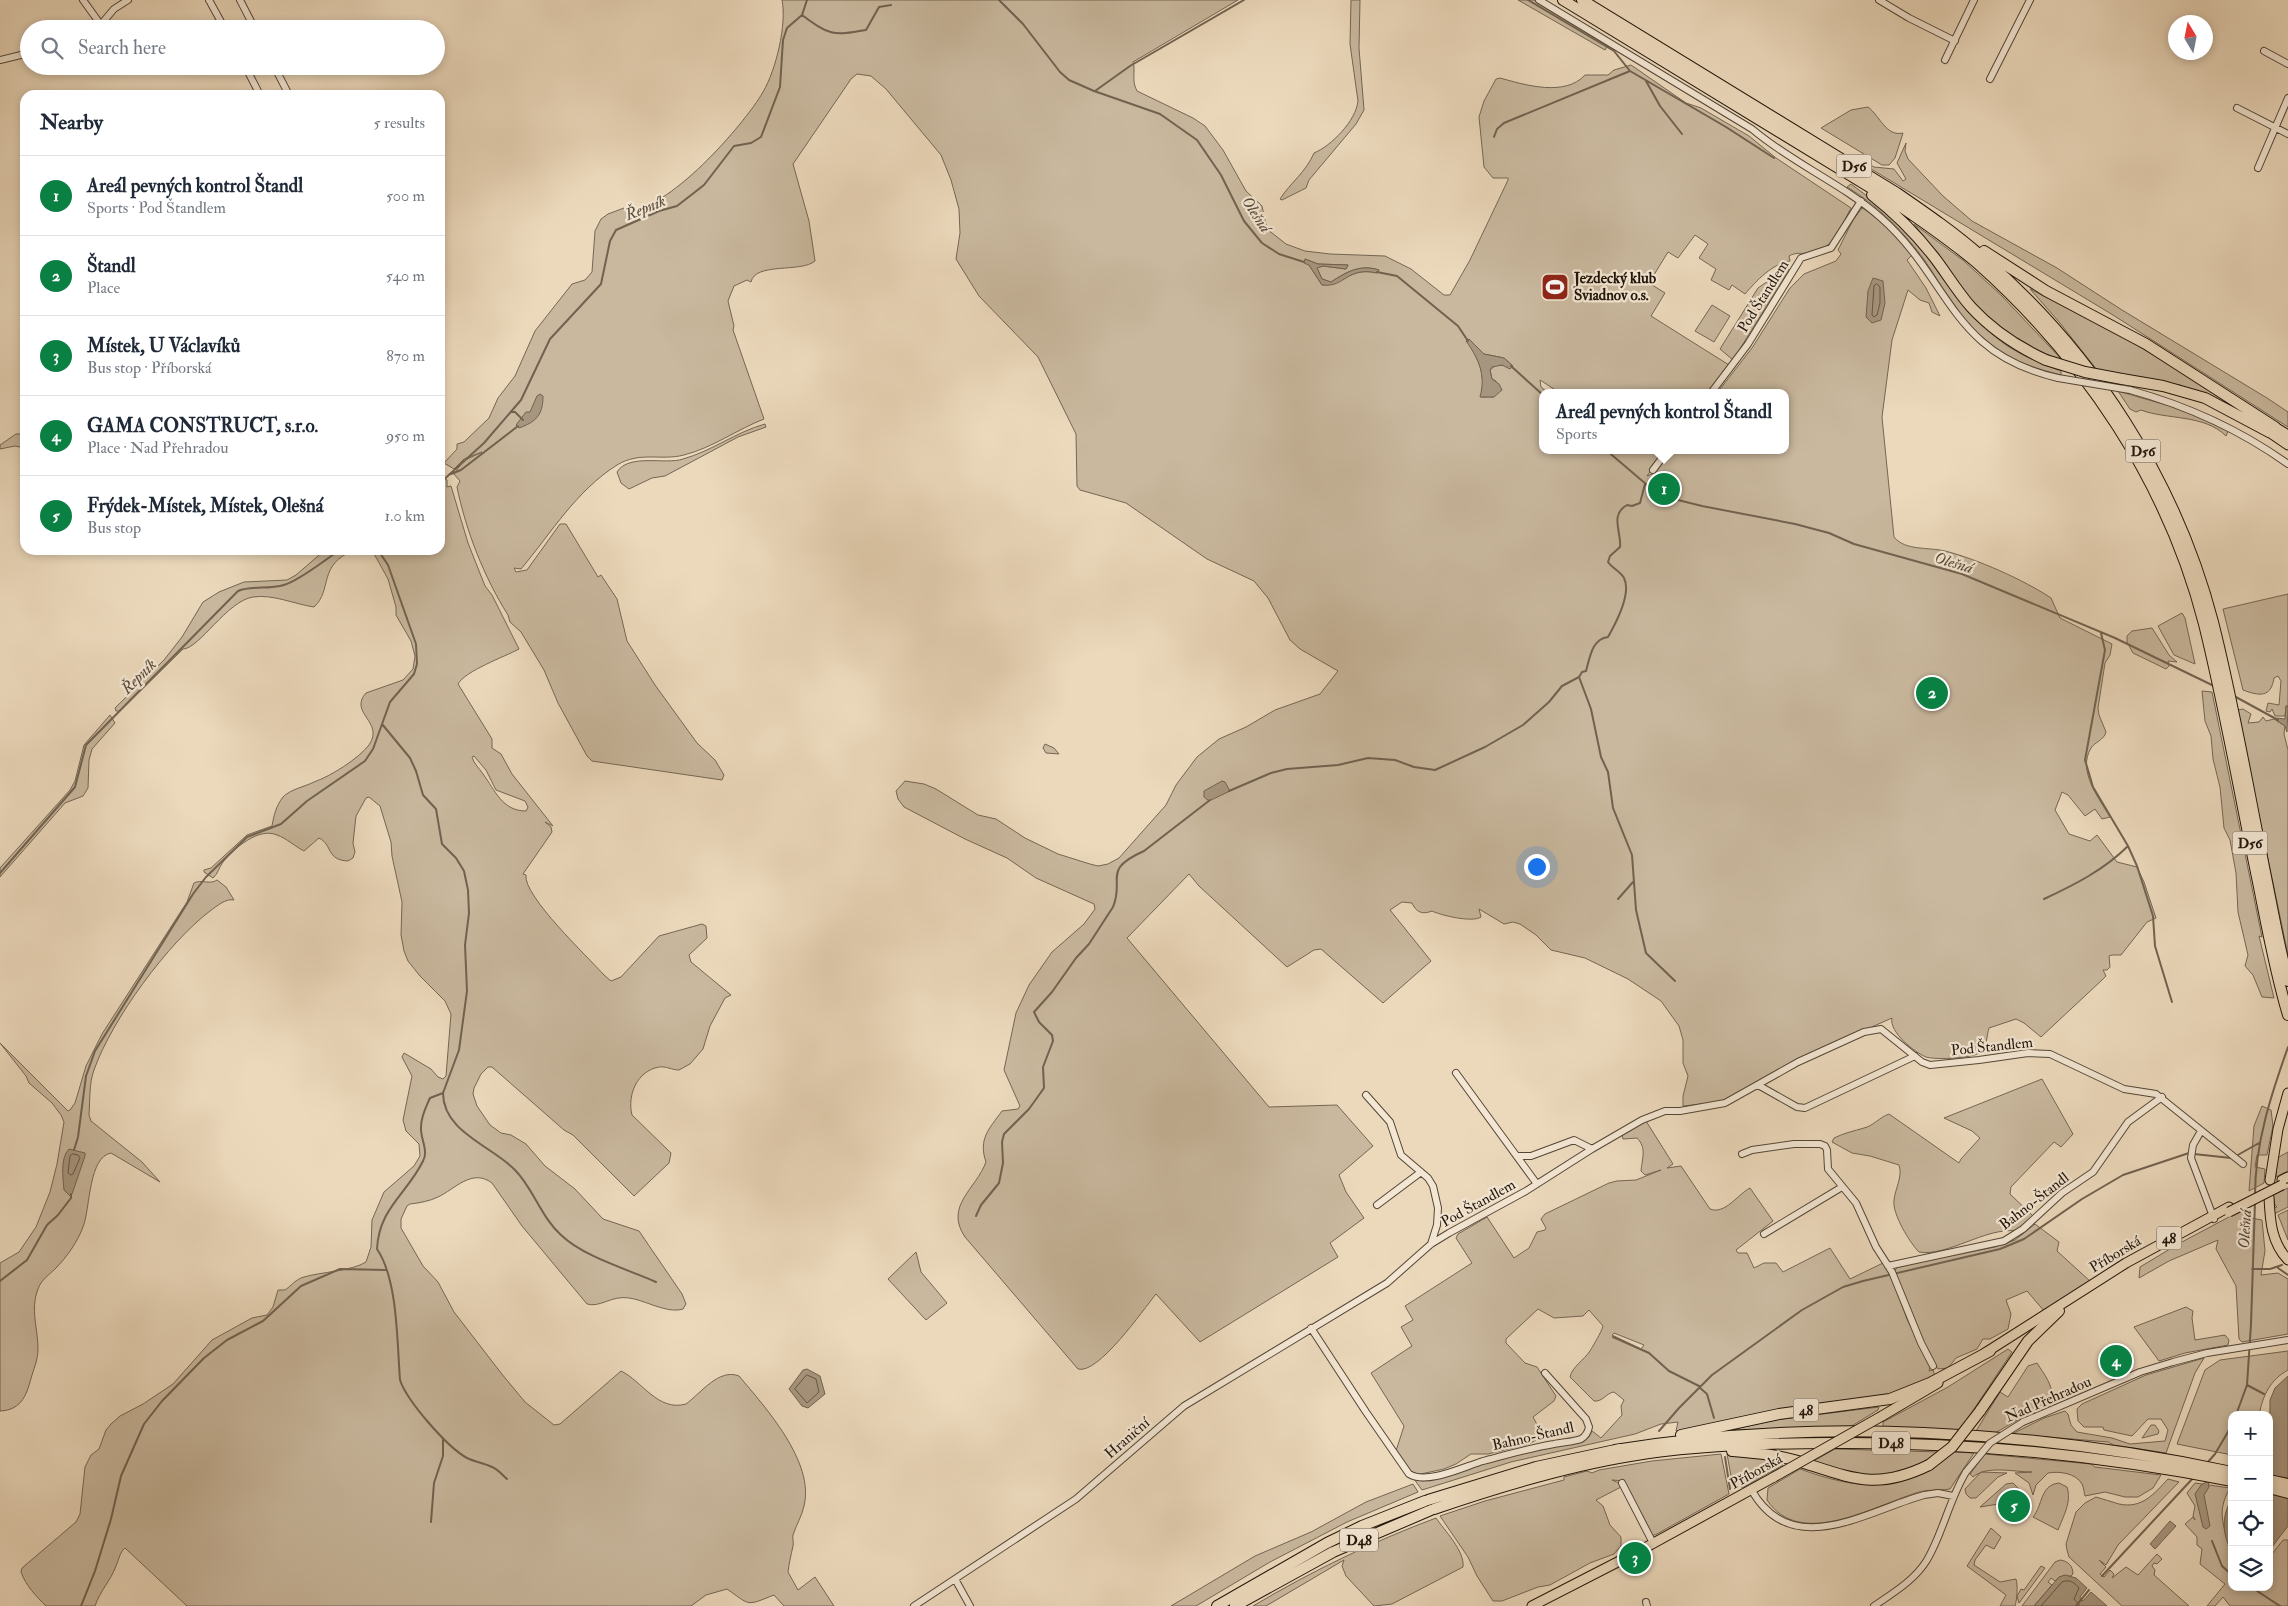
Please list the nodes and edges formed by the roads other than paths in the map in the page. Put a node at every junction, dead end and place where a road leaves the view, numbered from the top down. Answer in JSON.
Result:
{"nodes":[{"id":1,"x":83,"y":0,"type":"edge"},
{"id":2,"x":128,"y":0,"type":"edge"},
{"id":3,"x":210,"y":0,"type":"edge"},
{"id":4,"x":240,"y":0,"type":"edge"},
{"id":5,"x":1539,"y":0,"type":"edge"},
{"id":6,"x":1563,"y":0,"type":"edge"},
{"id":7,"x":1582,"y":0,"type":"edge"},
{"id":8,"x":1879,"y":0,"type":"edge"},
{"id":9,"x":1974,"y":0,"type":"edge"},
{"id":10,"x":2030,"y":0,"type":"edge"},
{"id":11,"x":95,"y":20,"type":"edge"},
{"id":12,"x":105,"y":20,"type":"edge"},
{"id":13,"x":220,"y":20,"type":"edge"},
{"id":14,"x":250,"y":20,"type":"edge"},
{"id":15,"x":1955,"y":41,"type":"junction"},
{"id":16,"x":2264,"y":51,"type":"dead end"},
{"id":17,"x":20,"y":55,"type":"edge"},
{"id":18,"x":0,"y":60,"type":"edge"},
{"id":19,"x":1946,"y":60,"type":"dead end"},
{"id":20,"x":2288,"y":64,"type":"edge"},
{"id":21,"x":250,"y":75,"type":"edge"},
{"id":22,"x":279,"y":75,"type":"edge"},
{"id":23,"x":1990,"y":79,"type":"dead end"},
{"id":24,"x":257,"y":90,"type":"edge"},
{"id":25,"x":286,"y":90,"type":"edge"},
{"id":26,"x":2288,"y":98,"type":"edge"},
{"id":27,"x":2237,"y":108,"type":"dead end"},
{"id":28,"x":2275,"y":127,"type":"junction"},
{"id":29,"x":2288,"y":134,"type":"edge"},
{"id":30,"x":1820,"y":158,"type":"junction"},
{"id":31,"x":2258,"y":168,"type":"dead end"},
{"id":32,"x":1861,"y":201,"type":"junction"},
{"id":33,"x":1943,"y":226,"type":"junction"},
{"id":34,"x":1714,"y":389,"type":"edge"},
{"id":35,"x":2272,"y":429,"type":"junction"},
{"id":36,"x":2288,"y":435,"type":"edge"},
{"id":37,"x":2288,"y":446,"type":"edge"},
{"id":38,"x":1665,"y":454,"type":"edge"},
{"id":39,"x":2288,"y":464,"type":"edge"},
{"id":40,"x":1653,"y":470,"type":"dead end"},
{"id":41,"x":2288,"y":980,"type":"edge"},
{"id":42,"x":2288,"y":1015,"type":"edge"},
{"id":43,"x":1916,"y":1056,"type":"junction"},
{"id":44,"x":1456,"y":1073,"type":"dead end"},
{"id":45,"x":1758,"y":1085,"type":"junction"},
{"id":46,"x":2288,"y":1093,"type":"edge"},
{"id":47,"x":1366,"y":1095,"type":"dead end"},
{"id":48,"x":2162,"y":1097,"type":"junction"},
{"id":49,"x":2201,"y":1131,"type":"junction"},
{"id":50,"x":1592,"y":1149,"type":"junction"},
{"id":51,"x":1742,"y":1154,"type":"dead end"},
{"id":52,"x":1517,"y":1156,"type":"junction"},
{"id":53,"x":2243,"y":1164,"type":"dead end"},
{"id":54,"x":1420,"y":1172,"type":"junction"},
{"id":55,"x":2270,"y":1180,"type":"dead end"},
{"id":56,"x":2285,"y":1181,"type":"edge"},
{"id":57,"x":1537,"y":1184,"type":"junction"},
{"id":58,"x":1842,"y":1187,"type":"junction"},
{"id":59,"x":2269,"y":1197,"type":"dead end"},
{"id":60,"x":1377,"y":1205,"type":"dead end"},
{"id":61,"x":2213,"y":1218,"type":"junction"},
{"id":62,"x":1764,"y":1234,"type":"dead end"},
{"id":63,"x":1430,"y":1244,"type":"junction"},
{"id":64,"x":2288,"y":1260,"type":"edge"},
{"id":65,"x":1891,"y":1271,"type":"junction"},
{"id":66,"x":1363,"y":1297,"type":"joint"},
{"id":67,"x":2059,"y":1311,"type":"junction"},
{"id":68,"x":1312,"y":1328,"type":"junction"},
{"id":69,"x":2288,"y":1340,"type":"edge"},
{"id":70,"x":1990,"y":1350,"type":"junction"},
{"id":71,"x":1933,"y":1366,"type":"dead end"},
{"id":72,"x":1545,"y":1373,"type":"dead end"},
{"id":73,"x":1615,"y":1450,"type":"junction"},
{"id":74,"x":1666,"y":1451,"type":"junction"},
{"id":75,"x":2156,"y":1462,"type":"junction"},
{"id":76,"x":2228,"y":1471,"type":"edge"},
{"id":77,"x":2228,"y":1480,"type":"edge"},
{"id":78,"x":2273,"y":1481,"type":"edge"},
{"id":79,"x":1622,"y":1482,"type":"dead end"},
{"id":80,"x":2288,"y":1484,"type":"edge"},
{"id":81,"x":1751,"y":1489,"type":"junction"},
{"id":82,"x":2273,"y":1489,"type":"edge"},
{"id":83,"x":2288,"y":1493,"type":"edge"},
{"id":84,"x":1953,"y":1496,"type":"junction"},
{"id":85,"x":1429,"y":1505,"type":"junction"},
{"id":86,"x":1653,"y":1543,"type":"junction"},
{"id":87,"x":955,"y":1579,"type":"junction"},
{"id":88,"x":914,"y":1606,"type":"edge"},
{"id":89,"x":970,"y":1606,"type":"edge"},
{"id":90,"x":1217,"y":1606,"type":"edge"},
{"id":91,"x":1235,"y":1606,"type":"edge"},
{"id":92,"x":1532,"y":1606,"type":"edge"},
{"id":93,"x":1874,"y":1606,"type":"edge"}],
"edges":[{"from":1,"to":11,"type":"street"},
{"from":2,"to":12,"type":"street"},
{"from":3,"to":13,"type":"street"},
{"from":4,"to":14,"type":"street"},
{"from":5,"to":32,"type":"street"},
{"from":6,"to":30,"type":"highway","number":"D56"},
{"from":7,"to":33,"type":"highway","number":"D56"},
{"from":8,"to":15,"type":"street"},
{"from":9,"to":15,"type":"street"},
{"from":10,"to":23,"type":"street"},
{"from":15,"to":19,"type":"street"},
{"from":16,"to":20,"type":"street"},
{"from":17,"to":18,"type":"street"},
{"from":21,"to":24,"type":"street"},
{"from":22,"to":25,"type":"street"},
{"from":26,"to":28,"type":"street"},
{"from":27,"to":28,"type":"street"},
{"from":28,"to":29,"type":"street"},
{"from":28,"to":31,"type":"street"},
{"from":30,"to":35,"type":"highway","bridge":true},
{"from":30,"to":42,"type":"highway","number":"D56"},
{"from":32,"to":34,"type":"street","name":"Pod Štandlem"},
{"from":32,"to":39,"type":"street","bridge":true},
{"from":33,"to":35,"type":"highway"},
{"from":33,"to":41,"type":"highway","number":"D56"},
{"from":35,"to":36,"type":"main road"},
{"from":35,"to":37,"type":"main road"},
{"from":38,"to":40,"type":"street"},
{"from":43,"to":45,"type":"street"},
{"from":43,"to":45,"type":"street","name":"Pod Štandlem"},
{"from":43,"to":48,"type":"street","name":"Pod Štandlem"},
{"from":44,"to":52,"type":"street","name":"Pod Štandlem"},
{"from":45,"to":50,"type":"street","name":"Pod Štandlem"},
{"from":46,"to":55,"type":"main road"},
{"from":47,"to":54,"type":"street","name":"Pod Štandlem"},
{"from":48,"to":49,"type":"street","name":"Pod Štandlem"},
{"from":48,"to":65,"type":"street","name":"Bahno-Štandl"},
{"from":49,"to":53,"type":"street","name":"Pod Štandlem"},
{"from":49,"to":61,"type":"street"},
{"from":50,"to":52,"type":"street","name":"Pod Štandlem"},
{"from":50,"to":57,"type":"street","name":"Pod Štandlem"},
{"from":51,"to":58,"type":"street"},
{"from":52,"to":57,"type":"street","name":"Pod Štandlem"},
{"from":54,"to":60,"type":"street"},
{"from":54,"to":63,"type":"street","name":"Pod Štandlem"},
{"from":56,"to":61,"type":"main road","name":"Příborská","number":"48"},
{"from":57,"to":63,"type":"street","name":"Pod Štandlem"},
{"from":58,"to":62,"type":"street"},
{"from":58,"to":65,"type":"street"},
{"from":59,"to":64,"type":"main road"},
{"from":61,"to":67,"type":"main road","name":"Příborská","number":"48"},
{"from":61,"to":70,"type":"main road","name":"Příborská","number":"48"},
{"from":63,"to":66,"type":"street","name":"Pod Štandlem"},
{"from":65,"to":71,"type":"street"},
{"from":66,"to":68,"type":"street","name":"Hraniční"},
{"from":67,"to":70,"type":"main road","name":"Příborská","number":"48"},
{"from":67,"to":74,"type":"highway","bridge":true},
{"from":68,"to":72,"type":"street","name":"Bahno-Štandl"},
{"from":68,"to":87,"type":"street","name":"Hraniční"},
{"from":69,"to":84,"type":"street","name":"Nad Přehradou","bridge":true},
{"from":70,"to":73,"type":"highway","number":"48"},
{"from":70,"to":81,"type":"main road","name":"Příborská","bridge":true},
{"from":73,"to":75,"type":"highway","number":"D48"},
{"from":73,"to":85,"type":"highway","number":"D48"},
{"from":74,"to":75,"type":"highway","number":"D48"},
{"from":74,"to":85,"type":"highway","number":"D48"},
{"from":75,"to":76,"type":"highway","number":"D48"},
{"from":75,"to":77,"type":"highway","number":"D48"},
{"from":78,"to":80,"type":"highway"},
{"from":79,"to":86,"type":"street"},
{"from":81,"to":84,"type":"street"},
{"from":81,"to":86,"type":"main road","name":"Příborská"},
{"from":82,"to":83,"type":"highway"},
{"from":84,"to":93,"type":"street","name":"Nad Přehradou"},
{"from":85,"to":90,"type":"highway","number":"D48"},
{"from":85,"to":91,"type":"highway","number":"D48"},
{"from":86,"to":92,"type":"main road","name":"Příborská"},
{"from":87,"to":88,"type":"street","name":"Hraniční"},
{"from":87,"to":89,"type":"street"}]}
